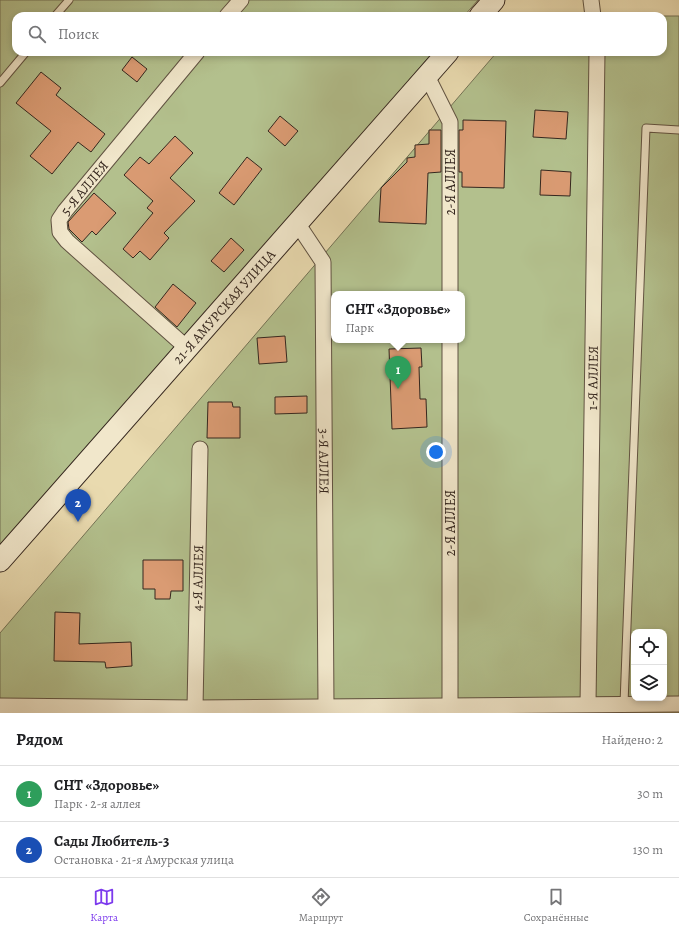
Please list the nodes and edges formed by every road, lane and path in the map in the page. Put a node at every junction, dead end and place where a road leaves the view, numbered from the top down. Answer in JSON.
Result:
{"nodes":[{"id":1,"x":69,"y":0,"type":"edge"},
{"id":2,"x":241,"y":0,"type":"edge"},
{"id":3,"x":494,"y":0,"type":"edge"},
{"id":4,"x":591,"y":0,"type":"edge"},
{"id":5,"x":58,"y":12,"type":"edge"},
{"id":6,"x":230,"y":12,"type":"edge"},
{"id":7,"x":484,"y":12,"type":"edge"},
{"id":8,"x":592,"y":12,"type":"edge"},
{"id":9,"x":23,"y":56,"type":"edge"},
{"id":10,"x":194,"y":56,"type":"edge"},
{"id":11,"x":444,"y":56,"type":"edge"},
{"id":12,"x":598,"y":56,"type":"edge"},
{"id":13,"x":427,"y":76,"type":"junction"},
{"id":14,"x":0,"y":83,"type":"edge"},
{"id":15,"x":679,"y":130,"type":"edge"},
{"id":16,"x":297,"y":223,"type":"junction"},
{"id":17,"x":450,"y":291,"type":"edge"},
{"id":18,"x":450,"y":343,"type":"edge"},
{"id":19,"x":187,"y":348,"type":"junction"},
{"id":20,"x":200,"y":449,"type":"dead end"},
{"id":21,"x":0,"y":561,"type":"edge"},
{"id":22,"x":588,"y":704,"type":"junction"},
{"id":23,"x":624,"y":704,"type":"junction"},
{"id":24,"x":679,"y":704,"type":"edge"},
{"id":25,"x":0,"y":706,"type":"edge"},
{"id":26,"x":450,"y":706,"type":"junction"},
{"id":27,"x":326,"y":707,"type":"junction"},
{"id":28,"x":195,"y":708,"type":"junction"}],
"edges":[{"from":1,"to":5,"type":"lane"},
{"from":2,"to":6,"type":"street"},
{"from":3,"to":7,"type":"main road"},
{"from":4,"to":8,"type":"street"},
{"from":9,"to":14,"type":"lane"},
{"from":10,"to":19,"type":"street","name":"5-Я АЛЛЕЯ"},
{"from":11,"to":13,"type":"main road","name":"21-Я АМУРСКАЯ УЛИЦА"},
{"from":12,"to":22,"type":"street","name":"1-Я АЛЛЕЯ"},
{"from":13,"to":16,"type":"main road","name":"21-Я АМУРСКАЯ УЛИЦА"},
{"from":13,"to":17,"type":"street","name":"2-Я АЛЛЕЯ"},
{"from":15,"to":23,"type":"lane"},
{"from":16,"to":19,"type":"main road","name":"21-Я АМУРСКАЯ УЛИЦА"},
{"from":16,"to":27,"type":"street","name":"3-Я АЛЛЕЯ"},
{"from":18,"to":26,"type":"street","name":"2-Я АЛЛЕЯ"},
{"from":19,"to":21,"type":"main road","name":"21-Я АМУРСКАЯ УЛИЦА"},
{"from":20,"to":28,"type":"street","name":"4-Я АЛЛЕЯ"},
{"from":22,"to":23,"type":"street"},
{"from":22,"to":26,"type":"street"},
{"from":23,"to":24,"type":"street"},
{"from":25,"to":28,"type":"street"},
{"from":26,"to":27,"type":"street"},
{"from":27,"to":28,"type":"street"}]}
